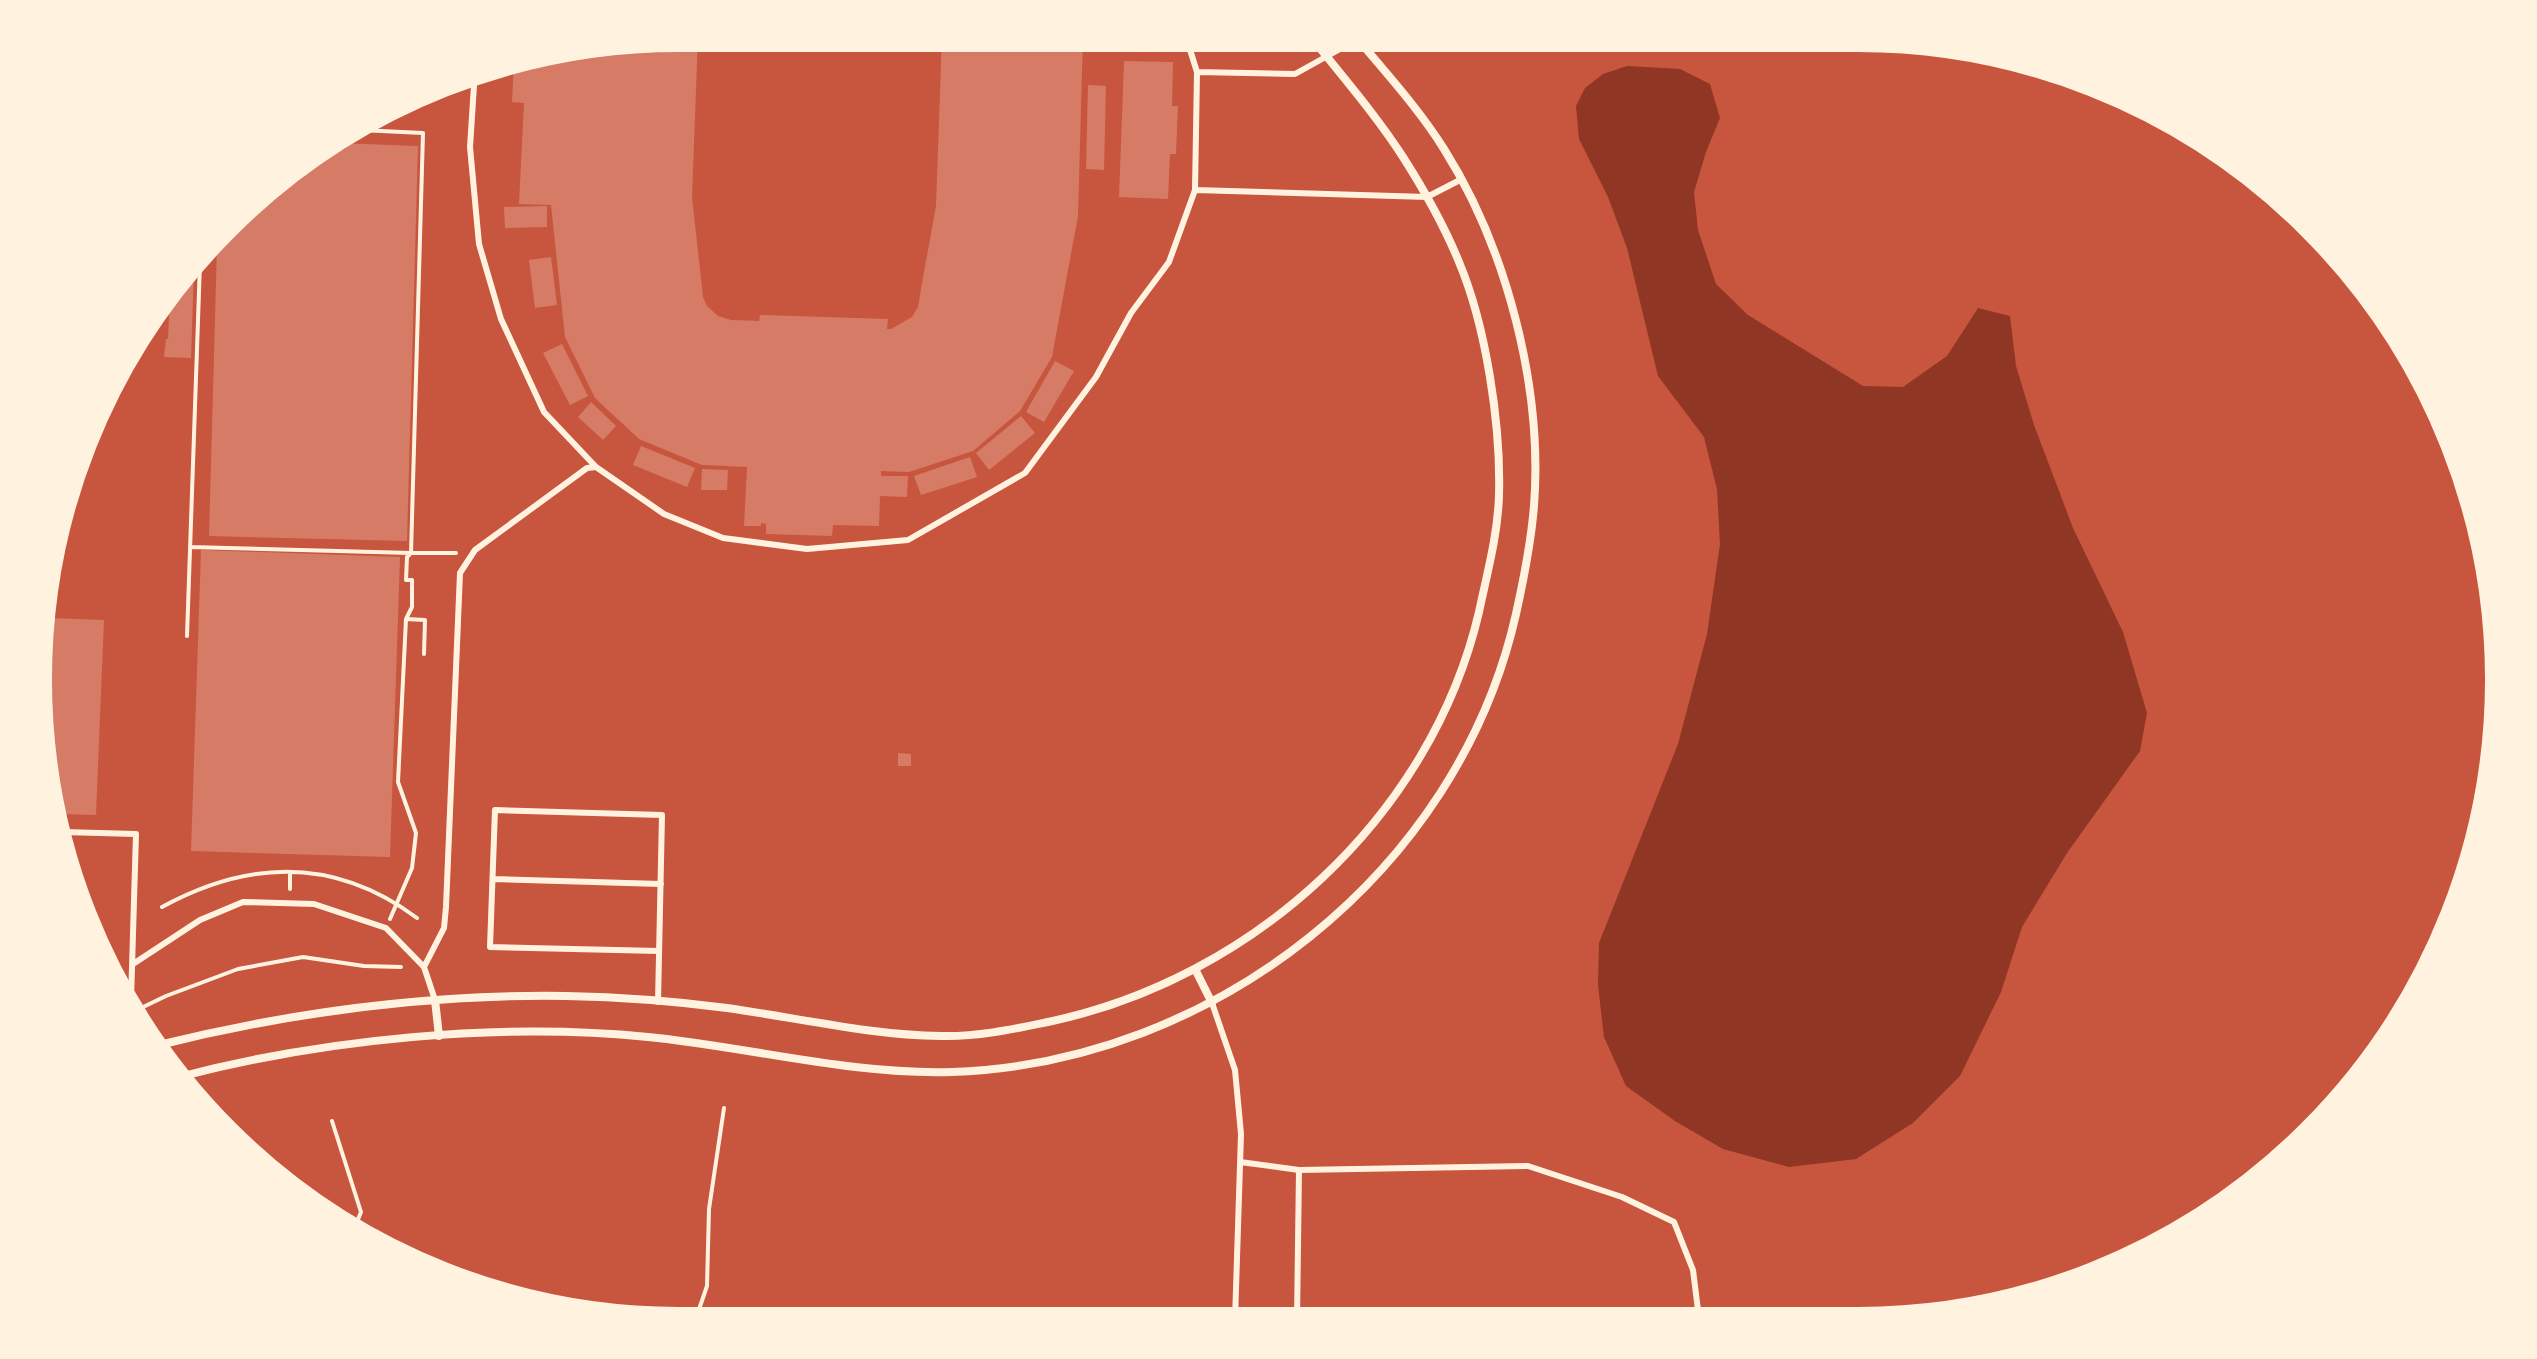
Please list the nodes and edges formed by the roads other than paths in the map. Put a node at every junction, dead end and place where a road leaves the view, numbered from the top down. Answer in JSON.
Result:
{"nodes":[{"id":1,"x":1190,"y":50,"type":"edge"},
{"id":2,"x":1322,"y":50,"type":"edge"},
{"id":3,"x":1340,"y":50,"type":"edge"},
{"id":4,"x":1366,"y":50,"type":"edge"},
{"id":5,"x":1328,"y":58,"type":"junction"},
{"id":6,"x":1197,"y":72,"type":"junction"},
{"id":7,"x":474,"y":84,"type":"edge"},
{"id":8,"x":1460,"y":180,"type":"junction"},
{"id":9,"x":1195,"y":190,"type":"junction"},
{"id":10,"x":1427,"y":197,"type":"junction"},
{"id":11,"x":596,"y":467,"type":"junction"},
{"id":12,"x":69,"y":832,"type":"edge"},
{"id":13,"x":493,"y":879,"type":"junction"},
{"id":14,"x":661,"y":884,"type":"junction"},
{"id":15,"x":659,"y":951,"type":"junction"},
{"id":16,"x":133,"y":964,"type":"junction"},
{"id":17,"x":424,"y":967,"type":"junction"},
{"id":18,"x":1195,"y":969,"type":"junction"},
{"id":19,"x":132,"y":989,"type":"edge"},
{"id":20,"x":435,"y":1000,"type":"junction"},
{"id":21,"x":658,"y":1002,"type":"junction"},
{"id":22,"x":1212,"y":1003,"type":"junction"},
{"id":23,"x":439,"y":1036,"type":"junction"},
{"id":24,"x":166,"y":1043,"type":"edge"},
{"id":25,"x":190,"y":1075,"type":"edge"},
{"id":26,"x":1240,"y":1162,"type":"junction"},
{"id":27,"x":1299,"y":1170,"type":"junction"},
{"id":28,"x":1235,"y":1309,"type":"edge"},
{"id":29,"x":1297,"y":1309,"type":"edge"},
{"id":30,"x":1698,"y":1309,"type":"edge"}],
"edges":[{"from":1,"to":6,"type":"lane"},
{"from":2,"to":5,"type":"street"},
{"from":3,"to":5,"type":"lane"},
{"from":4,"to":8,"type":"street"},
{"from":5,"to":6,"type":"lane"},
{"from":5,"to":10,"type":"street"},
{"from":6,"to":9,"type":"lane"},
{"from":7,"to":11,"type":"lane"},
{"from":8,"to":10,"type":"lane"},
{"from":8,"to":22,"type":"street"},
{"from":9,"to":10,"type":"lane"},
{"from":9,"to":11,"type":"lane"},
{"from":10,"to":18,"type":"street"},
{"from":11,"to":17,"type":"lane"},
{"from":12,"to":16,"type":"lane"},
{"from":13,"to":14,"type":"lane"},
{"from":13,"to":14,"type":"lane"},
{"from":13,"to":15,"type":"lane"},
{"from":14,"to":15,"type":"lane"},
{"from":15,"to":21,"type":"lane"},
{"from":16,"to":17,"type":"lane"},
{"from":16,"to":19,"type":"lane"},
{"from":17,"to":20,"type":"lane"},
{"from":18,"to":21,"type":"street"},
{"from":18,"to":22,"type":"street"},
{"from":20,"to":21,"type":"street"},
{"from":20,"to":23,"type":"street"},
{"from":20,"to":24,"type":"street"},
{"from":22,"to":23,"type":"street"},
{"from":22,"to":26,"type":"lane"},
{"from":23,"to":25,"type":"street"},
{"from":26,"to":27,"type":"lane"},
{"from":26,"to":28,"type":"lane"},
{"from":27,"to":29,"type":"lane"},
{"from":27,"to":30,"type":"lane"}]}
